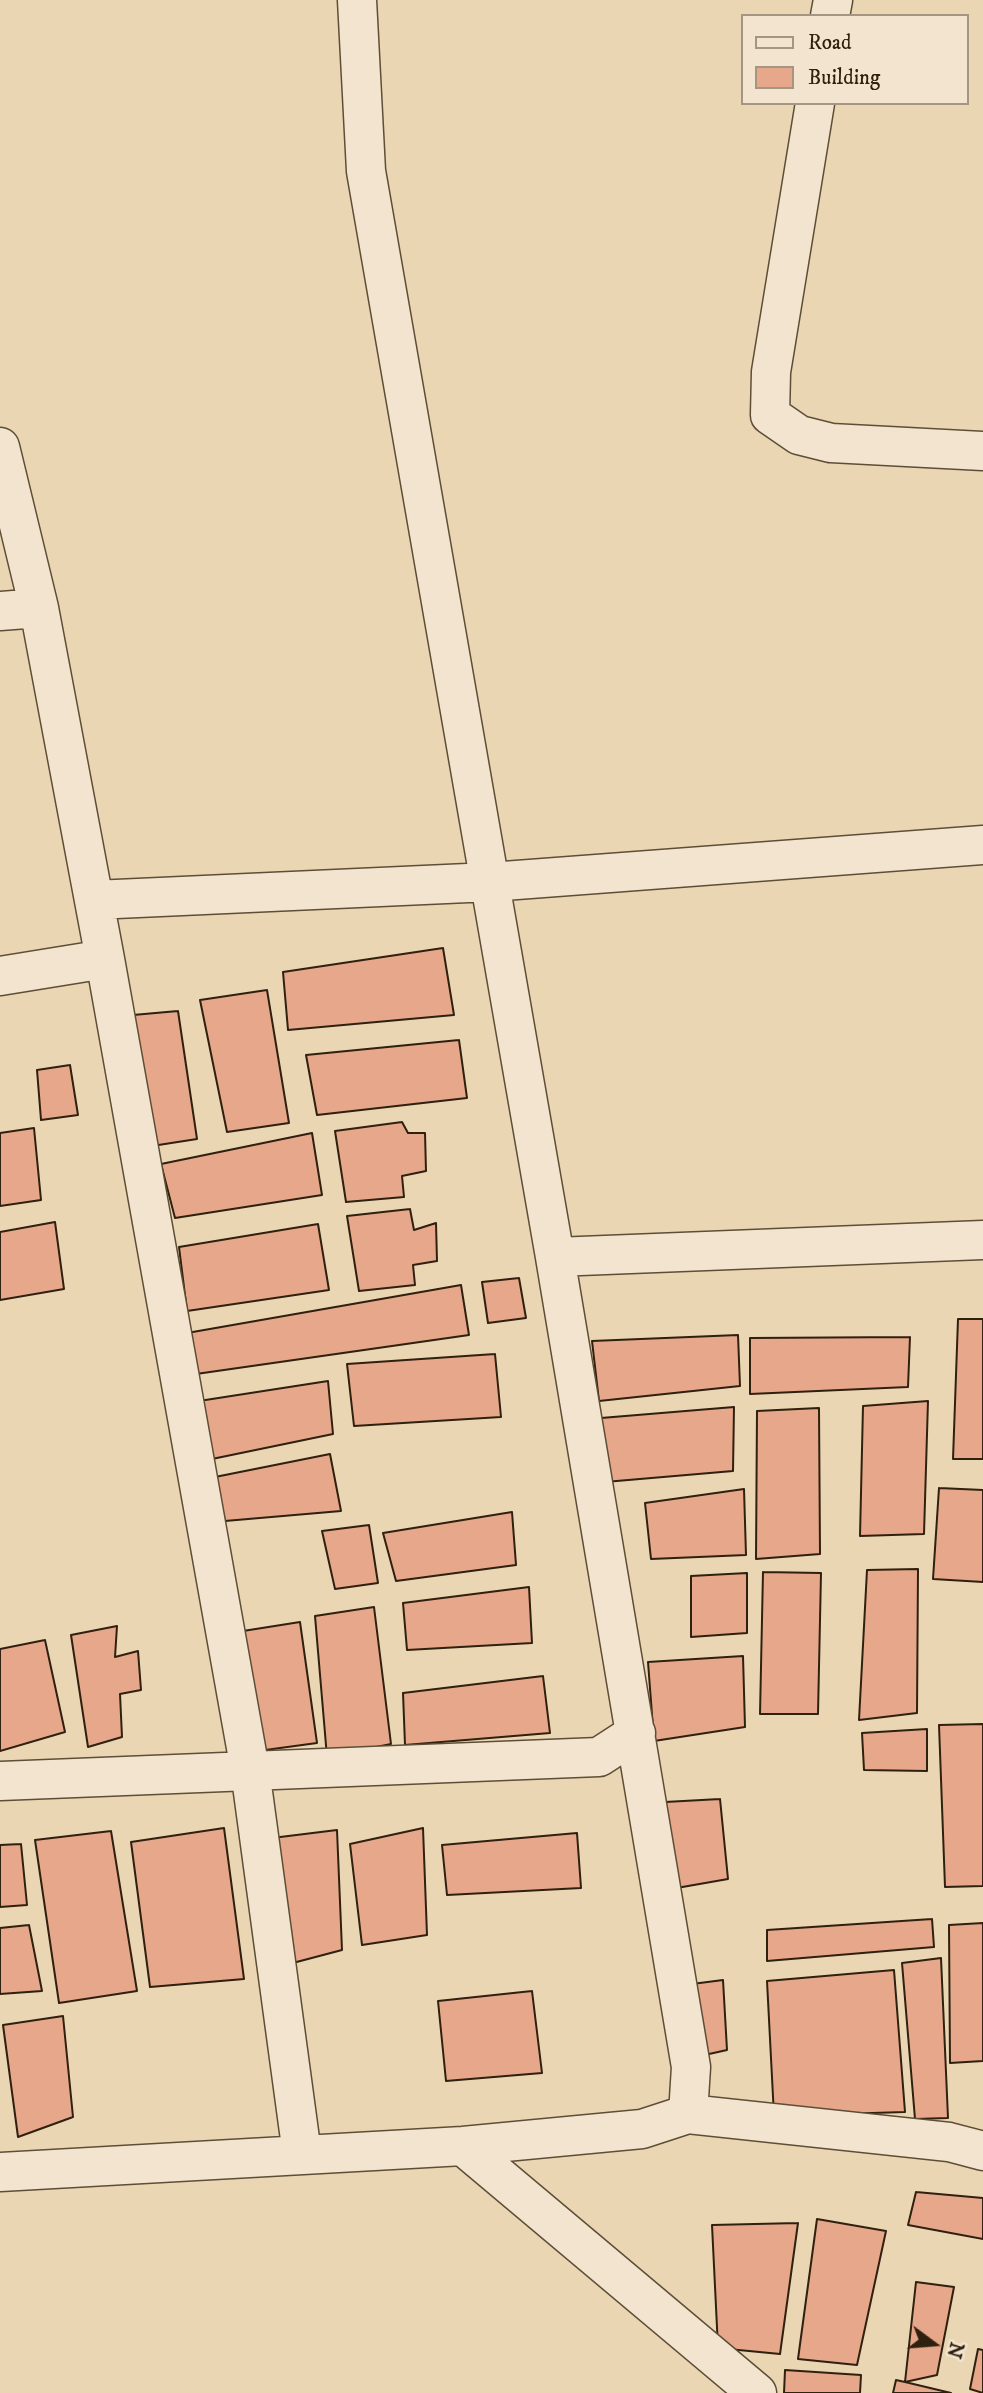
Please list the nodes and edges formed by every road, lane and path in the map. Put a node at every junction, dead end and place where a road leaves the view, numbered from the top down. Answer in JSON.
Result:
{"nodes":[{"id":1,"x":356,"y":0,"type":"edge"},
{"id":2,"x":815,"y":105,"type":"edge"},
{"id":3,"x":0,"y":447,"type":"edge"},
{"id":4,"x":983,"y":451,"type":"edge"},
{"id":5,"x":39,"y":608,"type":"junction"},
{"id":6,"x":0,"y":611,"type":"edge"},
{"id":7,"x":983,"y":845,"type":"edge"},
{"id":8,"x":490,"y":881,"type":"junction"},
{"id":9,"x":94,"y":900,"type":"junction"},
{"id":10,"x":105,"y":959,"type":"junction"},
{"id":11,"x":0,"y":976,"type":"edge"},
{"id":12,"x":983,"y":1240,"type":"edge"},
{"id":13,"x":555,"y":1257,"type":"junction"},
{"id":14,"x":636,"y":1733,"type":"junction"},
{"id":15,"x":250,"y":1770,"type":"junction"},
{"id":16,"x":0,"y":1781,"type":"edge"},
{"id":17,"x":688,"y":2115,"type":"junction"},
{"id":18,"x":463,"y":2146,"type":"junction"},
{"id":19,"x":983,"y":2151,"type":"edge"},
{"id":20,"x":302,"y":2154,"type":"junction"},
{"id":21,"x":0,"y":2172,"type":"edge"},
{"id":22,"x":757,"y":2393,"type":"edge"}],
"edges":[{"from":1,"to":8,"type":"street"},
{"from":2,"to":4,"type":"street"},
{"from":3,"to":5,"type":"street"},
{"from":5,"to":6,"type":"street"},
{"from":5,"to":9,"type":"street"},
{"from":7,"to":8,"type":"street"},
{"from":8,"to":9,"type":"street"},
{"from":8,"to":13,"type":"street"},
{"from":9,"to":10,"type":"street"},
{"from":10,"to":11,"type":"street"},
{"from":10,"to":15,"type":"street"},
{"from":12,"to":13,"type":"street"},
{"from":13,"to":14,"type":"street"},
{"from":14,"to":15,"type":"street"},
{"from":14,"to":17,"type":"street"},
{"from":15,"to":16,"type":"street"},
{"from":15,"to":20,"type":"street"},
{"from":17,"to":18,"type":"street"},
{"from":17,"to":19,"type":"street"},
{"from":18,"to":20,"type":"street"},
{"from":18,"to":22,"type":"street"},
{"from":20,"to":21,"type":"street"}]}
